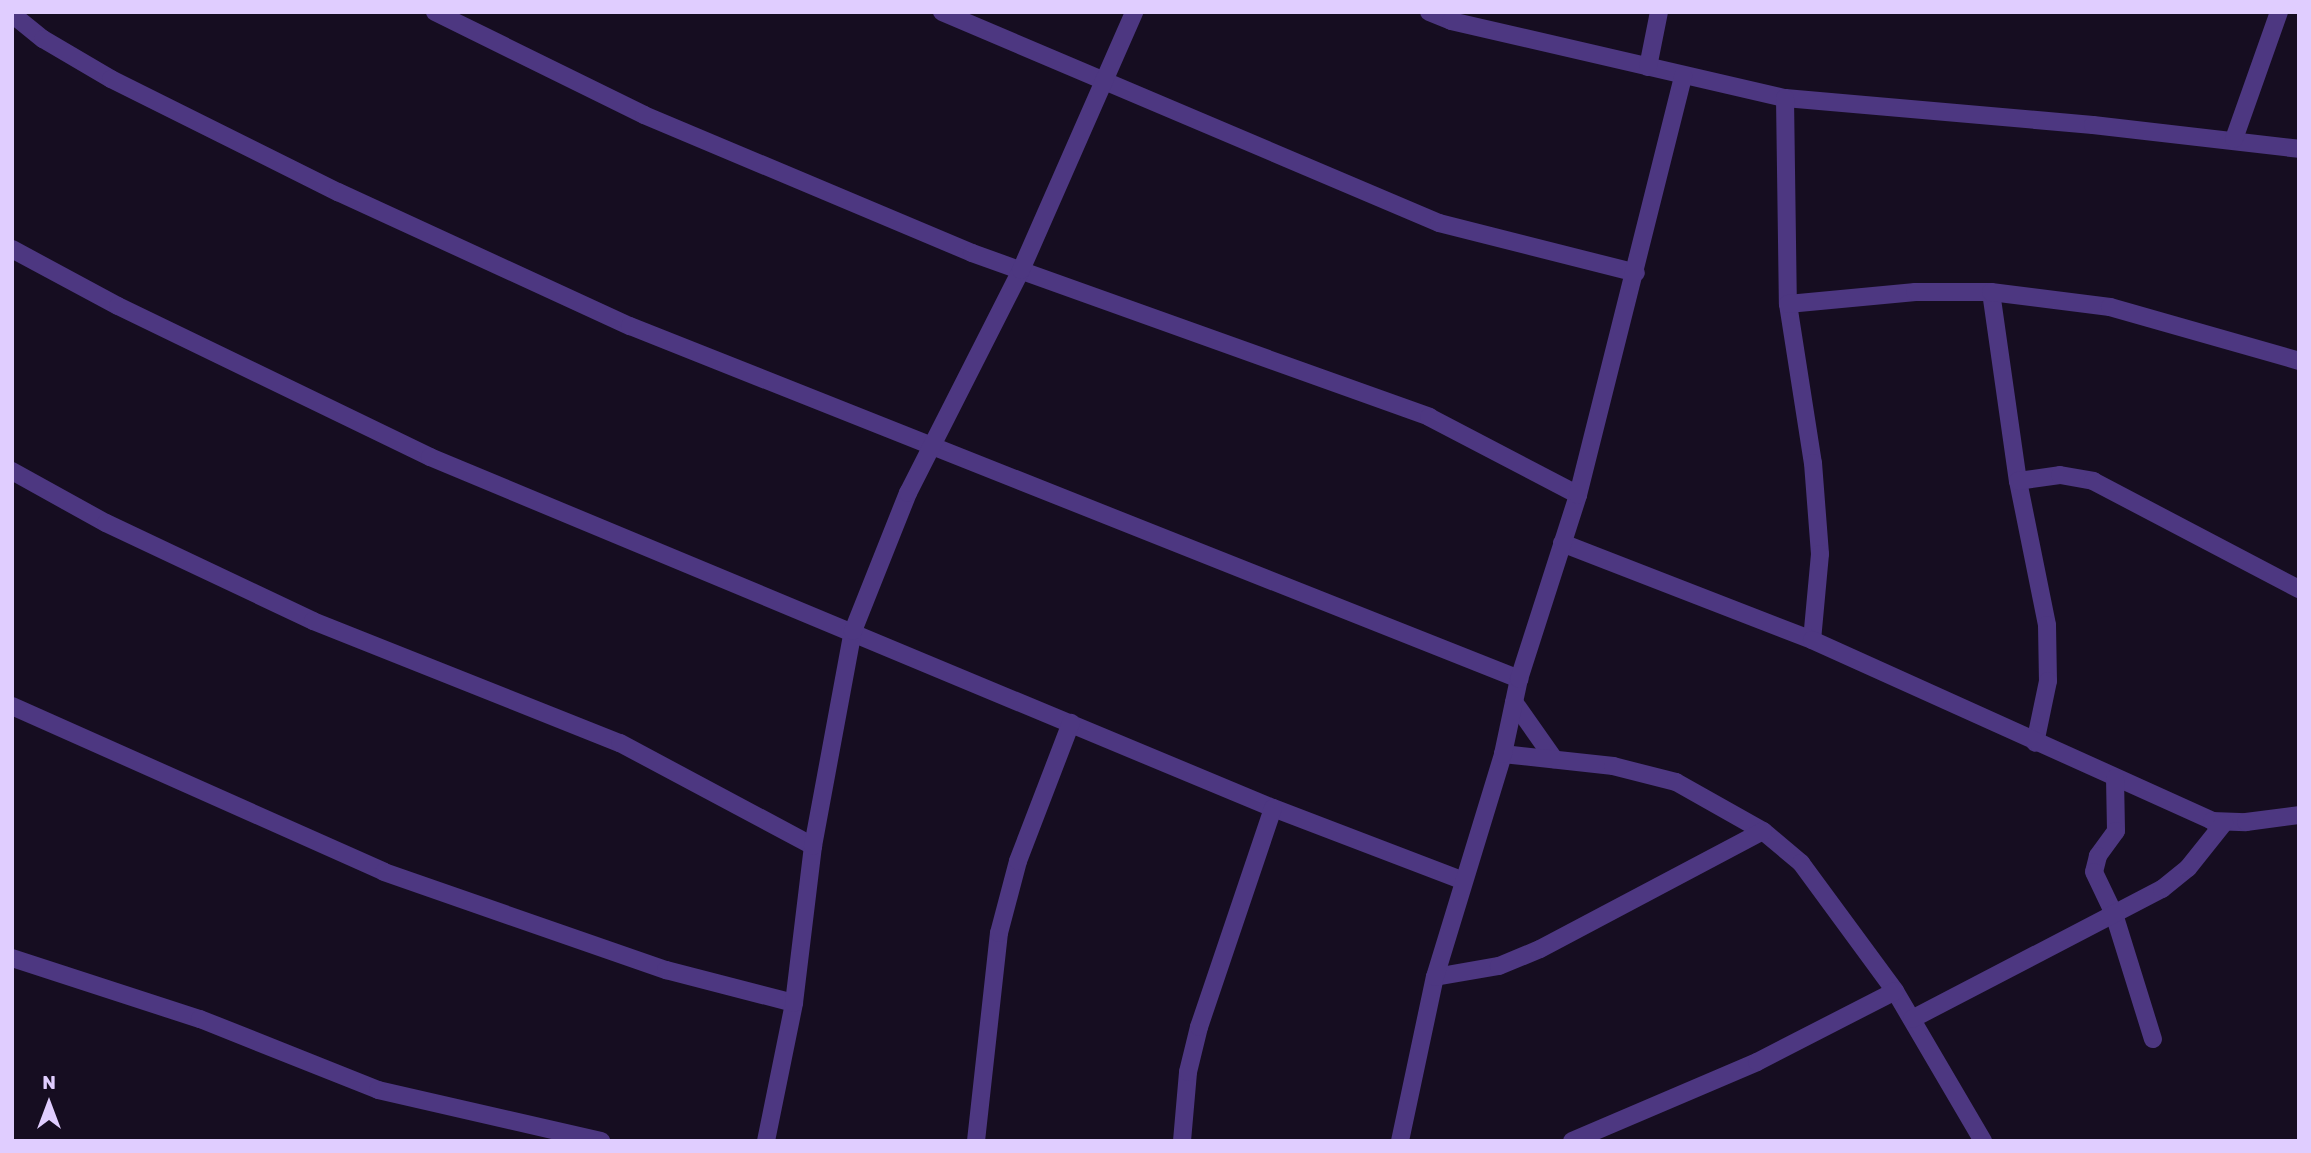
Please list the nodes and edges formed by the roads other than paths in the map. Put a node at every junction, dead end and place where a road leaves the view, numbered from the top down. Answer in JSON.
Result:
{"nodes":[{"id":1,"x":435,"y":12,"type":"edge"},
{"id":2,"x":942,"y":12,"type":"edge"},
{"id":3,"x":1134,"y":12,"type":"edge"},
{"id":4,"x":1429,"y":12,"type":"edge"},
{"id":5,"x":1659,"y":12,"type":"edge"},
{"id":6,"x":2279,"y":12,"type":"edge"},
{"id":7,"x":12,"y":14,"type":"edge"},
{"id":8,"x":1648,"y":67,"type":"junction"},
{"id":9,"x":1684,"y":76,"type":"junction"},
{"id":10,"x":1102,"y":81,"type":"junction"},
{"id":11,"x":1784,"y":98,"type":"junction"},
{"id":12,"x":2234,"y":139,"type":"junction"},
{"id":13,"x":2299,"y":149,"type":"edge"},
{"id":14,"x":12,"y":249,"type":"edge"},
{"id":15,"x":1021,"y":270,"type":"junction"},
{"id":16,"x":1636,"y":273,"type":"junction"},
{"id":17,"x":1992,"y":292,"type":"junction"},
{"id":18,"x":1788,"y":304,"type":"junction"},
{"id":19,"x":2299,"y":361,"type":"edge"},
{"id":20,"x":929,"y":447,"type":"junction"},
{"id":21,"x":12,"y":471,"type":"edge"},
{"id":22,"x":2018,"y":481,"type":"junction"},
{"id":23,"x":1578,"y":495,"type":"junction"},
{"id":24,"x":1562,"y":543,"type":"junction"},
{"id":25,"x":2299,"y":589,"type":"edge"},
{"id":26,"x":853,"y":631,"type":"junction"},
{"id":27,"x":1812,"y":640,"type":"junction"},
{"id":28,"x":1519,"y":679,"type":"junction"},
{"id":29,"x":1514,"y":702,"type":"junction"},
{"id":30,"x":12,"y":706,"type":"edge"},
{"id":31,"x":1071,"y":723,"type":"junction"},
{"id":32,"x":2035,"y":743,"type":"junction"},
{"id":33,"x":1503,"y":754,"type":"junction"},
{"id":34,"x":1554,"y":759,"type":"junction"},
{"id":35,"x":2115,"y":778,"type":"junction"},
{"id":36,"x":1273,"y":808,"type":"junction"},
{"id":37,"x":2299,"y":815,"type":"edge"},
{"id":38,"x":2224,"y":823,"type":"junction"},
{"id":39,"x":1763,"y":831,"type":"junction"},
{"id":40,"x":813,"y":846,"type":"junction"},
{"id":41,"x":1462,"y":880,"type":"junction"},
{"id":42,"x":2114,"y":914,"type":"junction"},
{"id":43,"x":12,"y":958,"type":"edge"},
{"id":44,"x":1435,"y":977,"type":"junction"},
{"id":45,"x":1895,"y":991,"type":"junction"},
{"id":46,"x":794,"y":1003,"type":"junction"},
{"id":47,"x":1912,"y":1019,"type":"junction"},
{"id":48,"x":2153,"y":1039,"type":"dead end"},
{"id":49,"x":556,"y":1137,"type":"edge"},
{"id":50,"x":601,"y":1141,"type":"edge"},
{"id":51,"x":766,"y":1141,"type":"edge"},
{"id":52,"x":976,"y":1141,"type":"edge"},
{"id":53,"x":1182,"y":1141,"type":"edge"},
{"id":54,"x":1400,"y":1141,"type":"edge"},
{"id":55,"x":1572,"y":1141,"type":"edge"},
{"id":56,"x":1983,"y":1141,"type":"edge"}],
"edges":[{"from":1,"to":15,"type":"street"},
{"from":2,"to":10,"type":"street"},
{"from":3,"to":10,"type":"street"},
{"from":4,"to":8,"type":"street"},
{"from":5,"to":8,"type":"street"},
{"from":6,"to":12,"type":"street"},
{"from":7,"to":20,"type":"street"},
{"from":8,"to":9,"type":"street"},
{"from":9,"to":11,"type":"street"},
{"from":9,"to":16,"type":"street"},
{"from":10,"to":15,"type":"street"},
{"from":10,"to":16,"type":"street"},
{"from":11,"to":12,"type":"street"},
{"from":11,"to":18,"type":"street"},
{"from":12,"to":13,"type":"street"},
{"from":14,"to":26,"type":"street"},
{"from":15,"to":20,"type":"street"},
{"from":15,"to":23,"type":"street"},
{"from":16,"to":23,"type":"street"},
{"from":17,"to":18,"type":"street"},
{"from":17,"to":19,"type":"street"},
{"from":17,"to":22,"type":"street"},
{"from":18,"to":27,"type":"street"},
{"from":20,"to":26,"type":"street"},
{"from":20,"to":28,"type":"street"},
{"from":21,"to":40,"type":"street"},
{"from":22,"to":25,"type":"street"},
{"from":22,"to":32,"type":"street"},
{"from":23,"to":24,"type":"street"},
{"from":24,"to":27,"type":"street"},
{"from":24,"to":28,"type":"street"},
{"from":26,"to":31,"type":"street"},
{"from":26,"to":40,"type":"street"},
{"from":27,"to":32,"type":"street"},
{"from":28,"to":29,"type":"street"},
{"from":29,"to":33,"type":"street"},
{"from":29,"to":34,"type":"street"},
{"from":30,"to":46,"type":"street"},
{"from":31,"to":36,"type":"street"},
{"from":31,"to":52,"type":"street"},
{"from":32,"to":35,"type":"street"},
{"from":33,"to":34,"type":"street"},
{"from":33,"to":41,"type":"street"},
{"from":34,"to":39,"type":"street"},
{"from":35,"to":38,"type":"street"},
{"from":35,"to":42,"type":"street"},
{"from":36,"to":41,"type":"street"},
{"from":36,"to":53,"type":"street"},
{"from":37,"to":38,"type":"street"},
{"from":38,"to":42,"type":"street"},
{"from":39,"to":44,"type":"street"},
{"from":39,"to":45,"type":"street"},
{"from":40,"to":46,"type":"street"},
{"from":41,"to":44,"type":"street"},
{"from":42,"to":47,"type":"street"},
{"from":42,"to":48,"type":"street"},
{"from":43,"to":49,"type":"street"},
{"from":44,"to":54,"type":"street"},
{"from":45,"to":47,"type":"street"},
{"from":45,"to":55,"type":"street"},
{"from":46,"to":51,"type":"street"},
{"from":47,"to":56,"type":"street"},
{"from":49,"to":50,"type":"street"}]}
